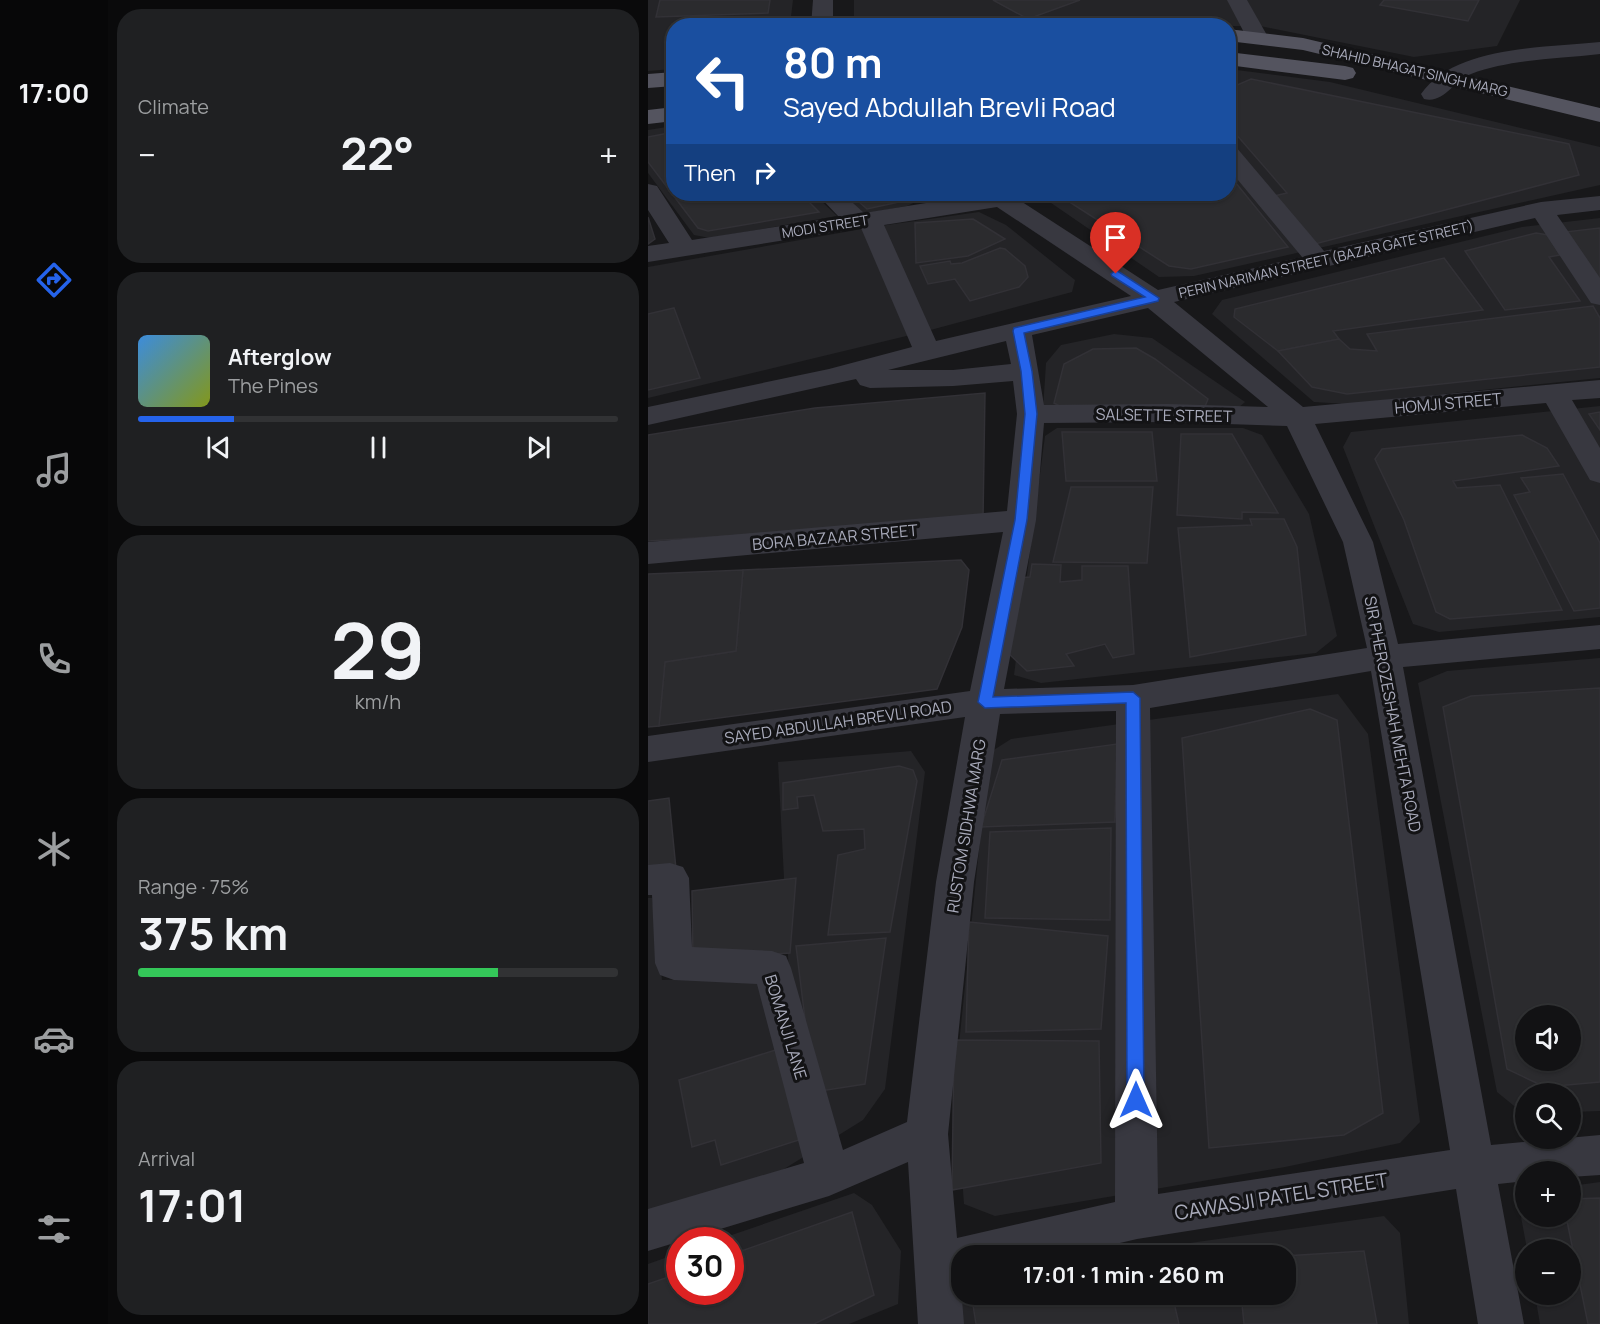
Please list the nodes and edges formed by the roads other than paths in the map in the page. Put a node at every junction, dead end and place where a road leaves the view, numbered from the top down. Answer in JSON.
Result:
{"nodes":[{"id":1,"x":823,"y":0,"type":"edge"},
{"id":2,"x":1238,"y":0,"type":"edge"},
{"id":3,"x":822,"y":18,"type":"edge"},
{"id":4,"x":1236,"y":36,"type":"edge"},
{"id":5,"x":1257,"y":37,"type":"junction"},
{"id":6,"x":1600,"y":48,"type":"edge"},
{"id":7,"x":1236,"y":59,"type":"edge"},
{"id":8,"x":666,"y":80,"type":"edge"},
{"id":9,"x":648,"y":81,"type":"edge"},
{"id":10,"x":1439,"y":86,"type":"junction"},
{"id":11,"x":666,"y":115,"type":"edge"},
{"id":12,"x":1600,"y":115,"type":"edge"},
{"id":13,"x":648,"y":117,"type":"edge"},
{"id":14,"x":1600,"y":135,"type":"edge"},
{"id":15,"x":1236,"y":162,"type":"edge"},
{"id":16,"x":648,"y":191,"type":"edge"},
{"id":17,"x":838,"y":201,"type":"edge"},
{"id":18,"x":970,"y":201,"type":"edge"},
{"id":19,"x":1006,"y":201,"type":"edge"},
{"id":20,"x":1600,"y":203,"type":"edge"},
{"id":21,"x":1541,"y":209,"type":"junction"},
{"id":22,"x":864,"y":220,"type":"junction"},
{"id":23,"x":685,"y":248,"type":"junction"},
{"id":24,"x":648,"y":254,"type":"edge"},
{"id":25,"x":1318,"y":261,"type":"junction"},
{"id":26,"x":1600,"y":297,"type":"edge"},
{"id":27,"x":1154,"y":298,"type":"junction"},
{"id":28,"x":1018,"y":331,"type":"junction"},
{"id":29,"x":927,"y":351,"type":"junction"},
{"id":30,"x":1026,"y":371,"type":"junction"},
{"id":31,"x":832,"y":377,"type":"junction"},
{"id":32,"x":1600,"y":389,"type":"edge"},
{"id":33,"x":1554,"y":393,"type":"junction"},
{"id":34,"x":1031,"y":414,"type":"junction"},
{"id":35,"x":648,"y":416,"type":"edge"},
{"id":36,"x":1297,"y":417,"type":"junction"},
{"id":37,"x":1600,"y":473,"type":"edge"},
{"id":38,"x":1021,"y":520,"type":"junction"},
{"id":39,"x":648,"y":553,"type":"edge"},
{"id":40,"x":1600,"y":637,"type":"edge"},
{"id":41,"x":1385,"y":657,"type":"junction"},
{"id":42,"x":1133,"y":698,"type":"junction"},
{"id":43,"x":985,"y":702,"type":"junction"},
{"id":44,"x":648,"y":749,"type":"edge"},
{"id":45,"x":648,"y":880,"type":"edge"},
{"id":46,"x":927,"y":1134,"type":"junction"},
{"id":47,"x":1600,"y":1155,"type":"edge"},
{"id":48,"x":1474,"y":1166,"type":"junction"},
{"id":49,"x":829,"y":1176,"type":"junction"},
{"id":50,"x":1137,"y":1218,"type":"junction"},
{"id":51,"x":648,"y":1230,"type":"edge"},
{"id":52,"x":951,"y":1245,"type":"edge"},
{"id":53,"x":1013,"y":1245,"type":"edge"},
{"id":54,"x":951,"y":1273,"type":"edge"},
{"id":55,"x":941,"y":1324,"type":"edge"},
{"id":56,"x":1500,"y":1324,"type":"edge"}],
"edges":[{"from":1,"to":3,"type":"street"},
{"from":2,"to":5,"type":"street"},
{"from":4,"to":5,"type":"main road","name":"SHAHID BHAGAT SINGH MARG"},
{"from":5,"to":10,"type":"main road","name":"SHAHID BHAGAT SINGH MARG"},
{"from":6,"to":10,"type":"street"},
{"from":7,"to":10,"type":"main road","name":"SHAHID BHAGAT SINGH MARG"},
{"from":8,"to":9,"type":"main road"},
{"from":10,"to":12,"type":"main road","name":"SHAHID BHAGAT SINGH MARG"},
{"from":10,"to":14,"type":"main road","name":"SHAHID BHAGAT SINGH MARG"},
{"from":11,"to":13,"type":"main road"},
{"from":15,"to":25,"type":"street"},
{"from":16,"to":23,"type":"street"},
{"from":17,"to":22,"type":"street"},
{"from":18,"to":22,"type":"street","name":"MODI STREET"},
{"from":19,"to":27,"type":"street","name":"SIR PHEROZESHAH MEHTA ROAD"},
{"from":20,"to":21,"type":"street","name":"PERIN NARIMAN STREET (BAZAR GATE STREET)"},
{"from":21,"to":25,"type":"street","name":"PERIN NARIMAN STREET (BAZAR GATE STREET)"},
{"from":21,"to":26,"type":"street"},
{"from":22,"to":23,"type":"street","name":"MODI STREET"},
{"from":22,"to":29,"type":"street"},
{"from":23,"to":24,"type":"street","name":"MODI STREET"},
{"from":25,"to":27,"type":"street","name":"PERIN NARIMAN STREET (BAZAR GATE STREET)"},
{"from":27,"to":28,"type":"street","name":"PERIN NARIMAN STREET (BAZAR GATE STREET)"},
{"from":27,"to":36,"type":"street","name":"SIR PHEROZESHAH MEHTA ROAD"},
{"from":28,"to":29,"type":"street","name":"PERIN NARIMAN STREET (BAZAR GATE STREET)"},
{"from":28,"to":30,"type":"street","name":"RUSTOM SIDHWA MARG"},
{"from":29,"to":31,"type":"street","name":"PERIN NARIMAN STREET (BAZAR GATE STREET)"},
{"from":30,"to":31,"type":"street"},
{"from":30,"to":34,"type":"street","name":"RUSTOM SIDHWA MARG"},
{"from":31,"to":35,"type":"street"},
{"from":32,"to":33,"type":"street","name":"HOMJI STREET"},
{"from":33,"to":36,"type":"street","name":"HOMJI STREET"},
{"from":33,"to":37,"type":"street"},
{"from":34,"to":36,"type":"street","name":"SALSETTE STREET"},
{"from":34,"to":38,"type":"street","name":"RUSTOM SIDHWA MARG"},
{"from":36,"to":41,"type":"street","name":"SIR PHEROZESHAH MEHTA ROAD"},
{"from":38,"to":39,"type":"street","name":"BORA BAZAAR STREET"},
{"from":38,"to":43,"type":"street","name":"RUSTOM SIDHWA MARG"},
{"from":40,"to":41,"type":"street","name":"SAYED ABDULLAH BREVLI ROAD"},
{"from":41,"to":42,"type":"street","name":"SAYED ABDULLAH BREVLI ROAD"},
{"from":41,"to":48,"type":"street","name":"SIR PHEROZESHAH MEHTA ROAD"},
{"from":42,"to":43,"type":"street","name":"SAYED ABDULLAH BREVLI ROAD"},
{"from":42,"to":50,"type":"street"},
{"from":43,"to":44,"type":"street","name":"SAYED ABDULLAH BREVLI ROAD"},
{"from":43,"to":46,"type":"street","name":"RUSTOM SIDHWA MARG"},
{"from":45,"to":49,"type":"street","name":"BOMANJI LANE"},
{"from":46,"to":49,"type":"street"},
{"from":46,"to":52,"type":"street","name":"RUSTOM SIDHWA MARG"},
{"from":47,"to":48,"type":"street","name":"CAWASJI PATEL STREET"},
{"from":48,"to":50,"type":"street","name":"CAWASJI PATEL STREET"},
{"from":48,"to":56,"type":"street","name":"SIR PHEROZESHAH MEHTA ROAD"},
{"from":49,"to":51,"type":"street"},
{"from":50,"to":53,"type":"street","name":"CAWASJI PATEL STREET"},
{"from":54,"to":55,"type":"street","name":"RUSTOM SIDHWA MARG"}]}
